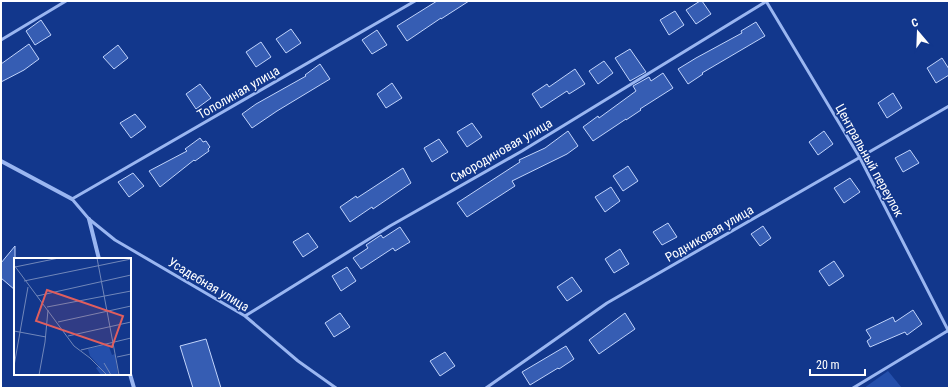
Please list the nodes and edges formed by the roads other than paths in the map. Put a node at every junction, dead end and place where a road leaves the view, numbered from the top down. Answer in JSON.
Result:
{"nodes":[{"id":1,"x":66,"y":1,"type":"edge"},
{"id":2,"x":415,"y":1,"type":"edge"},
{"id":3,"x":766,"y":1,"type":"edge"},
{"id":4,"x":1,"y":40,"type":"edge"},
{"id":5,"x":949,"y":106,"type":"edge"},
{"id":6,"x":860,"y":158,"type":"junction"},
{"id":7,"x":1,"y":161,"type":"edge"},
{"id":8,"x":72,"y":199,"type":"junction"},
{"id":9,"x":89,"y":219,"type":"junction"},
{"id":10,"x":99,"y":258,"type":"edge"},
{"id":11,"x":245,"y":316,"type":"junction"},
{"id":12,"x":949,"y":331,"type":"edge"},
{"id":13,"x":130,"y":375,"type":"edge"},
{"id":14,"x":134,"y":388,"type":"edge"},
{"id":15,"x":336,"y":388,"type":"edge"},
{"id":16,"x":486,"y":388,"type":"edge"},
{"id":17,"x":853,"y":388,"type":"edge"}],
"edges":[{"from":1,"to":4,"type":"lane"},
{"from":2,"to":8,"type":"lane","name":"Тополиная улица"},
{"from":3,"to":6,"type":"lane","name":"Центральный переулок"},
{"from":3,"to":11,"type":"lane","name":"Смородиновая улица"},
{"from":5,"to":6,"type":"lane","name":"Родниковая улица"},
{"from":6,"to":12,"type":"lane","name":"Центральный переулок"},
{"from":6,"to":16,"type":"lane","name":"Родниковая улица"},
{"from":7,"to":8,"type":"street"},
{"from":8,"to":9,"type":"lane","name":"Усадебная улица"},
{"from":9,"to":10,"type":"street"},
{"from":9,"to":11,"type":"lane","name":"Усадебная улица"},
{"from":11,"to":15,"type":"lane","name":"Усадебная улица"},
{"from":12,"to":17,"type":"lane"},
{"from":13,"to":14,"type":"street"}]}
